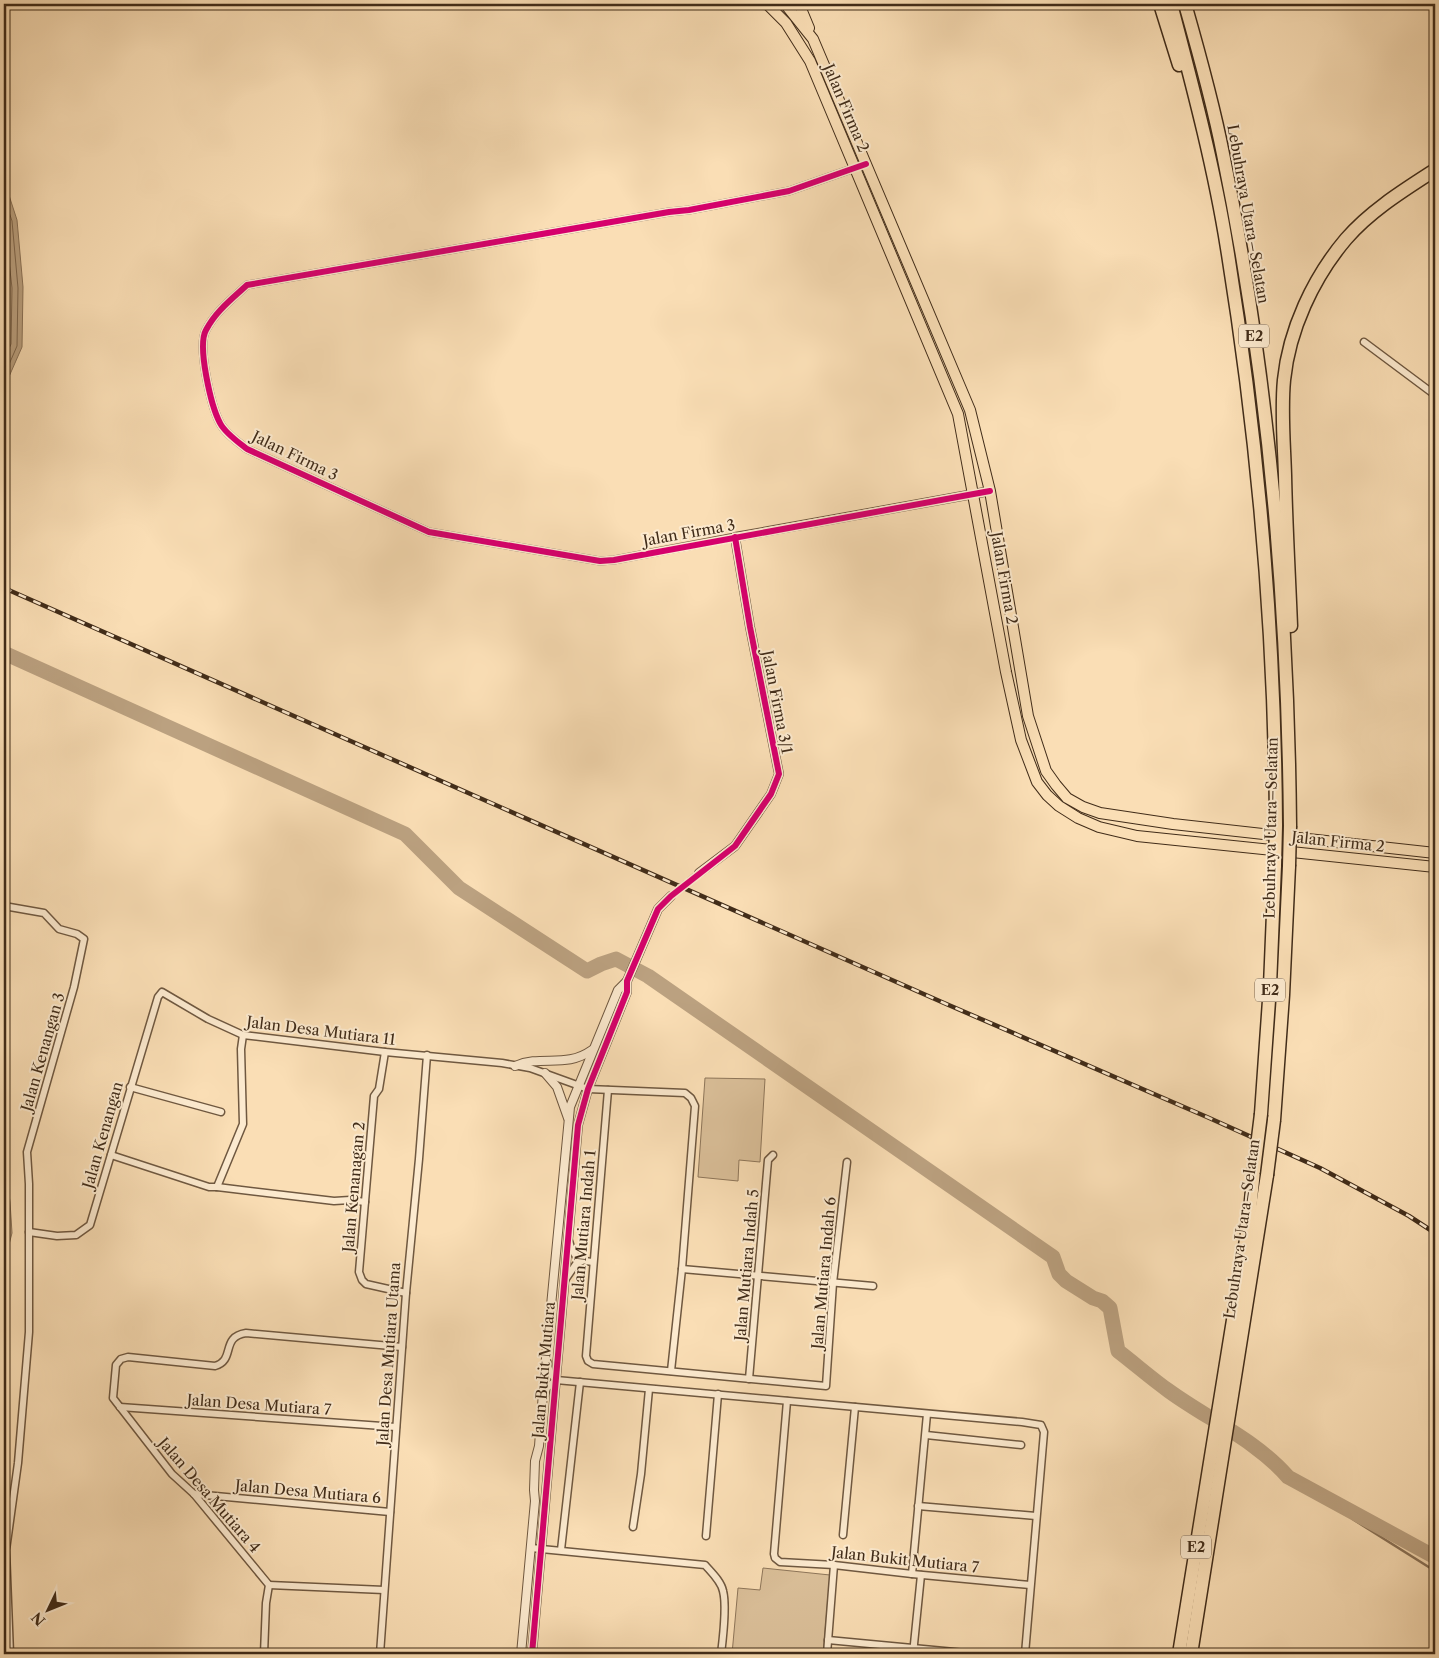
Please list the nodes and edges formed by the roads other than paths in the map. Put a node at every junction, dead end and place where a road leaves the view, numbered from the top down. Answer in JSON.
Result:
{"nodes":[{"id":1,"x":767,"y":4,"type":"edge"},
{"id":2,"x":785,"y":4,"type":"edge"},
{"id":3,"x":799,"y":4,"type":"edge"},
{"id":4,"x":1160,"y":4,"type":"edge"},
{"id":5,"x":1171,"y":4,"type":"edge"},
{"id":6,"x":1185,"y":4,"type":"edge"},
{"id":7,"x":814,"y":39,"type":"junction"},
{"id":8,"x":1190,"y":75,"type":"junction"},
{"id":9,"x":866,"y":164,"type":"junction"},
{"id":10,"x":854,"y":167,"type":"junction"},
{"id":11,"x":1435,"y":170,"type":"edge"},
{"id":12,"x":1364,"y":342,"type":"dead end"},
{"id":13,"x":1435,"y":395,"type":"edge"},
{"id":14,"x":990,"y":491,"type":"junction"},
{"id":15,"x":974,"y":494,"type":"junction"},
{"id":16,"x":735,"y":537,"type":"junction"},
{"id":17,"x":1285,"y":674,"type":"junction"},
{"id":18,"x":1435,"y":853,"type":"edge"},
{"id":19,"x":1435,"y":867,"type":"edge"},
{"id":20,"x":699,"y":873,"type":"tunnel mouth"},
{"id":21,"x":671,"y":896,"type":"tunnel mouth"},
{"id":22,"x":4,"y":906,"type":"edge"},
{"id":23,"x":627,"y":981,"type":"junction"},
{"id":24,"x":162,"y":992,"type":"joint"},
{"id":25,"x":243,"y":1035,"type":"junction"},
{"id":26,"x":593,"y":1050,"type":"junction"},
{"id":27,"x":385,"y":1052,"type":"junction"},
{"id":28,"x":427,"y":1055,"type":"junction"},
{"id":29,"x":515,"y":1066,"type":"junction"},
{"id":30,"x":545,"y":1073,"type":"junction"},
{"id":31,"x":579,"y":1085,"type":"junction"},
{"id":32,"x":130,"y":1086,"type":"junction"},
{"id":33,"x":588,"y":1089,"type":"junction"},
{"id":34,"x":608,"y":1090,"type":"junction"},
{"id":35,"x":221,"y":1112,"type":"dead end"},
{"id":36,"x":568,"y":1120,"type":"junction"},
{"id":37,"x":111,"y":1155,"type":"junction"},
{"id":38,"x":772,"y":1155,"type":"dead end"},
{"id":39,"x":847,"y":1162,"type":"dead end"},
{"id":40,"x":217,"y":1187,"type":"junction"},
{"id":41,"x":365,"y":1202,"type":"junction"},
{"id":42,"x":29,"y":1232,"type":"junction"},
{"id":43,"x":568,"y":1236,"type":"junction"},
{"id":44,"x":582,"y":1261,"type":"junction"},
{"id":45,"x":593,"y":1262,"type":"junction"},
{"id":46,"x":682,"y":1269,"type":"junction"},
{"id":47,"x":759,"y":1276,"type":"junction"},
{"id":48,"x":564,"y":1282,"type":"junction"},
{"id":49,"x":834,"y":1283,"type":"junction"},
{"id":50,"x":873,"y":1286,"type":"dead end"},
{"id":51,"x":406,"y":1293,"type":"junction"},
{"id":52,"x":402,"y":1347,"type":"junction"},
{"id":53,"x":546,"y":1354,"type":"junction"},
{"id":54,"x":671,"y":1371,"type":"junction"},
{"id":55,"x":749,"y":1379,"type":"junction"},
{"id":56,"x":556,"y":1380,"type":"junction"},
{"id":57,"x":580,"y":1382,"type":"junction"},
{"id":58,"x":649,"y":1388,"type":"junction"},
{"id":59,"x":718,"y":1394,"type":"junction"},
{"id":60,"x":1226,"y":1398,"type":"junction"},
{"id":61,"x":542,"y":1402,"type":"junction"},
{"id":62,"x":787,"y":1402,"type":"junction"},
{"id":63,"x":120,"y":1407,"type":"junction"},
{"id":64,"x":855,"y":1407,"type":"junction"},
{"id":65,"x":927,"y":1414,"type":"junction"},
{"id":66,"x":396,"y":1427,"type":"junction"},
{"id":67,"x":926,"y":1435,"type":"junction"},
{"id":68,"x":1220,"y":1441,"type":"junction"},
{"id":69,"x":1021,"y":1445,"type":"dead end"},
{"id":70,"x":194,"y":1494,"type":"junction"},
{"id":71,"x":918,"y":1506,"type":"junction"},
{"id":72,"x":390,"y":1512,"type":"junction"},
{"id":73,"x":1036,"y":1516,"type":"junction"},
{"id":74,"x":633,"y":1527,"type":"dead end"},
{"id":75,"x":844,"y":1535,"type":"dead end"},
{"id":76,"x":706,"y":1536,"type":"dead end"},
{"id":77,"x":531,"y":1548,"type":"junction"},
{"id":78,"x":541,"y":1548,"type":"junction"},
{"id":79,"x":560,"y":1550,"type":"junction"},
{"id":80,"x":834,"y":1565,"type":"junction"},
{"id":81,"x":912,"y":1574,"type":"junction"},
{"id":82,"x":921,"y":1575,"type":"junction"},
{"id":83,"x":269,"y":1584,"type":"junction"},
{"id":84,"x":1030,"y":1585,"type":"junction"},
{"id":85,"x":384,"y":1590,"type":"junction"},
{"id":86,"x":828,"y":1640,"type":"junction"},
{"id":87,"x":913,"y":1651,"type":"edge"},
{"id":88,"x":10,"y":1654,"type":"edge"},
{"id":89,"x":264,"y":1654,"type":"edge"},
{"id":90,"x":380,"y":1654,"type":"edge"},
{"id":91,"x":521,"y":1654,"type":"edge"},
{"id":92,"x":532,"y":1654,"type":"edge"},
{"id":93,"x":721,"y":1654,"type":"edge"},
{"id":94,"x":827,"y":1654,"type":"edge"},
{"id":95,"x":976,"y":1654,"type":"edge"},
{"id":96,"x":1025,"y":1654,"type":"edge"},
{"id":97,"x":1179,"y":1654,"type":"edge"},
{"id":98,"x":1191,"y":1654,"type":"edge"}],
"edges":[{"from":1,"to":10,"type":"main road","name":"Jalan Firma 2"},
{"from":2,"to":7,"type":"main road","name":"Jalan Firma 2"},
{"from":3,"to":7,"type":"main road"},
{"from":4,"to":8,"type":"highway"},
{"from":5,"to":8,"type":"highway","name":"Lebuhraya Utara–Selatan","number":"E2"},
{"from":6,"to":17,"type":"highway","name":"Lebuhraya Utara–Selatan","number":"E2"},
{"from":7,"to":9,"type":"main road","name":"Jalan Firma 2"},
{"from":8,"to":60,"type":"highway","name":"Lebuhraya Utara–Selatan","number":"E2","bridge":true},
{"from":9,"to":10,"type":"street","name":"Jalan Firma 3"},
{"from":9,"to":14,"type":"main road","name":"Jalan Firma 2"},
{"from":10,"to":15,"type":"main road","name":"Jalan Firma 2"},
{"from":10,"to":16,"type":"street","name":"Jalan Firma 3"},
{"from":11,"to":17,"type":"highway"},
{"from":12,"to":13,"type":"street"},
{"from":14,"to":15,"type":"street","name":"Jalan Firma 3"},
{"from":14,"to":18,"type":"main road","name":"Jalan Firma 2"},
{"from":15,"to":16,"type":"street","name":"Jalan Firma 3"},
{"from":15,"to":19,"type":"main road","name":"Jalan Firma 2"},
{"from":16,"to":20,"type":"street","name":"Jalan Firma 3/1"},
{"from":17,"to":60,"type":"highway","name":"Lebuhraya Utara–Selatan","number":"E2","bridge":true},
{"from":21,"to":23,"type":"street"},
{"from":22,"to":42,"type":"street","name":"Jalan Kenangan 3"},
{"from":23,"to":26,"type":"street","name":"Jalan Bukit Mutiara"},
{"from":23,"to":33,"type":"street"},
{"from":24,"to":25,"type":"street","name":"Jalan Desa Mutiara 11"},
{"from":24,"to":32,"type":"street","name":"Jalan Kenangan"},
{"from":25,"to":27,"type":"street","name":"Jalan Desa Mutiara 11"},
{"from":25,"to":40,"type":"street"},
{"from":26,"to":29,"type":"street"},
{"from":26,"to":31,"type":"street","name":"Jalan Bukit Mutiara"},
{"from":27,"to":28,"type":"street","name":"Jalan Desa Mutiara 11"},
{"from":27,"to":41,"type":"street","name":"Jalan Kenanagan 2"},
{"from":28,"to":29,"type":"street","name":"Jalan Desa Mutiara 11"},
{"from":28,"to":51,"type":"street","name":"Jalan Desa Mutiara Utama"},
{"from":29,"to":30,"type":"street","name":"Jalan Desa Mutiara 11"},
{"from":30,"to":31,"type":"street","name":"Jalan Desa Mutiara 11"},
{"from":30,"to":36,"type":"street"},
{"from":31,"to":33,"type":"street","name":"Jalan Desa Mutiara 11"},
{"from":31,"to":36,"type":"street","name":"Jalan Bukit Mutiara"},
{"from":32,"to":35,"type":"street"},
{"from":32,"to":37,"type":"street","name":"Jalan Kenangan"},
{"from":33,"to":34,"type":"street"},
{"from":33,"to":43,"type":"street","name":"Jalan Bukit Mutiara"},
{"from":34,"to":45,"type":"street","name":"Jalan Mutiara Indah 1"},
{"from":34,"to":46,"type":"street"},
{"from":36,"to":53,"type":"street","name":"Jalan Bukit Mutiara"},
{"from":37,"to":40,"type":"street"},
{"from":37,"to":42,"type":"street","name":"Jalan Kenangan"},
{"from":38,"to":47,"type":"street","name":"Jalan Mutiara Indah 5"},
{"from":39,"to":49,"type":"street","name":"Jalan Mutiara Indah 6"},
{"from":40,"to":41,"type":"street"},
{"from":41,"to":51,"type":"street","name":"Jalan Kenanagan 2"},
{"from":42,"to":88,"type":"street"},
{"from":43,"to":44,"type":"street"},
{"from":43,"to":48,"type":"street","name":"Jalan Bukit Mutiara"},
{"from":44,"to":45,"type":"street"},
{"from":44,"to":48,"type":"street"},
{"from":45,"to":54,"type":"street","name":"Jalan Mutiara Indah 1"},
{"from":46,"to":47,"type":"street"},
{"from":46,"to":54,"type":"street"},
{"from":47,"to":49,"type":"street"},
{"from":47,"to":55,"type":"street","name":"Jalan Mutiara Indah 5"},
{"from":48,"to":56,"type":"street","name":"Jalan Bukit Mutiara"},
{"from":49,"to":50,"type":"street"},
{"from":49,"to":55,"type":"street","name":"Jalan Mutiara Indah 6"},
{"from":51,"to":52,"type":"street","name":"Jalan Desa Mutiara Utama"},
{"from":52,"to":63,"type":"street","name":"Jalan Desa Mutiara 4"},
{"from":52,"to":66,"type":"street","name":"Jalan Desa Mutiara Utama"},
{"from":53,"to":56,"type":"street"},
{"from":53,"to":61,"type":"street","name":"Jalan Bukit Mutiara"},
{"from":54,"to":55,"type":"street"},
{"from":56,"to":57,"type":"street"},
{"from":56,"to":61,"type":"street"},
{"from":56,"to":78,"type":"street","name":"Jalan Bukit Mutiara"},
{"from":57,"to":58,"type":"street"},
{"from":57,"to":79,"type":"street"},
{"from":58,"to":59,"type":"street"},
{"from":58,"to":74,"type":"street"},
{"from":59,"to":62,"type":"street"},
{"from":59,"to":76,"type":"street"},
{"from":60,"to":68,"type":"highway","name":"Lebuhraya Utara–Selatan","number":"E2"},
{"from":61,"to":77,"type":"street","name":"Jalan Bukit Mutiara"},
{"from":62,"to":64,"type":"street"},
{"from":62,"to":80,"type":"street","name":"Jalan Bukit Mutiara 7"},
{"from":63,"to":66,"type":"street","name":"Jalan Desa Mutiara 7"},
{"from":63,"to":70,"type":"street","name":"Jalan Desa Mutiara 4"},
{"from":64,"to":65,"type":"street"},
{"from":64,"to":75,"type":"street"},
{"from":65,"to":67,"type":"street"},
{"from":65,"to":73,"type":"street"},
{"from":66,"to":72,"type":"street","name":"Jalan Desa Mutiara Utama"},
{"from":67,"to":69,"type":"street"},
{"from":67,"to":71,"type":"street"},
{"from":68,"to":97,"type":"highway","name":"Lebuhraya Utara–Selatan","number":"E2"},
{"from":68,"to":98,"type":"highway","name":"Lebuhraya Utara–Selatan","number":"E2"},
{"from":70,"to":72,"type":"street","name":"Jalan Desa Mutiara 6"},
{"from":70,"to":83,"type":"street","name":"Jalan Desa Mutiara 4"},
{"from":71,"to":73,"type":"street"},
{"from":71,"to":81,"type":"street"},
{"from":72,"to":85,"type":"street","name":"Jalan Desa Mutiara Utama"},
{"from":73,"to":84,"type":"street"},
{"from":77,"to":78,"type":"street"},
{"from":77,"to":91,"type":"street","name":"Jalan Bukit Mutiara"},
{"from":78,"to":79,"type":"street"},
{"from":78,"to":92,"type":"street","name":"Jalan Bukit Mutiara"},
{"from":79,"to":93,"type":"street"},
{"from":80,"to":81,"type":"street","name":"Jalan Bukit Mutiara 7"},
{"from":80,"to":86,"type":"street"},
{"from":81,"to":82,"type":"street","name":"Jalan Bukit Mutiara 7"},
{"from":82,"to":84,"type":"street","name":"Jalan Bukit Mutiara 7"},
{"from":82,"to":87,"type":"street"},
{"from":83,"to":85,"type":"street"},
{"from":83,"to":89,"type":"street"},
{"from":84,"to":96,"type":"street"},
{"from":85,"to":90,"type":"street","name":"Jalan Desa Mutiara Utama"},
{"from":86,"to":87,"type":"street"},
{"from":86,"to":94,"type":"street"},
{"from":87,"to":95,"type":"street"}]}
